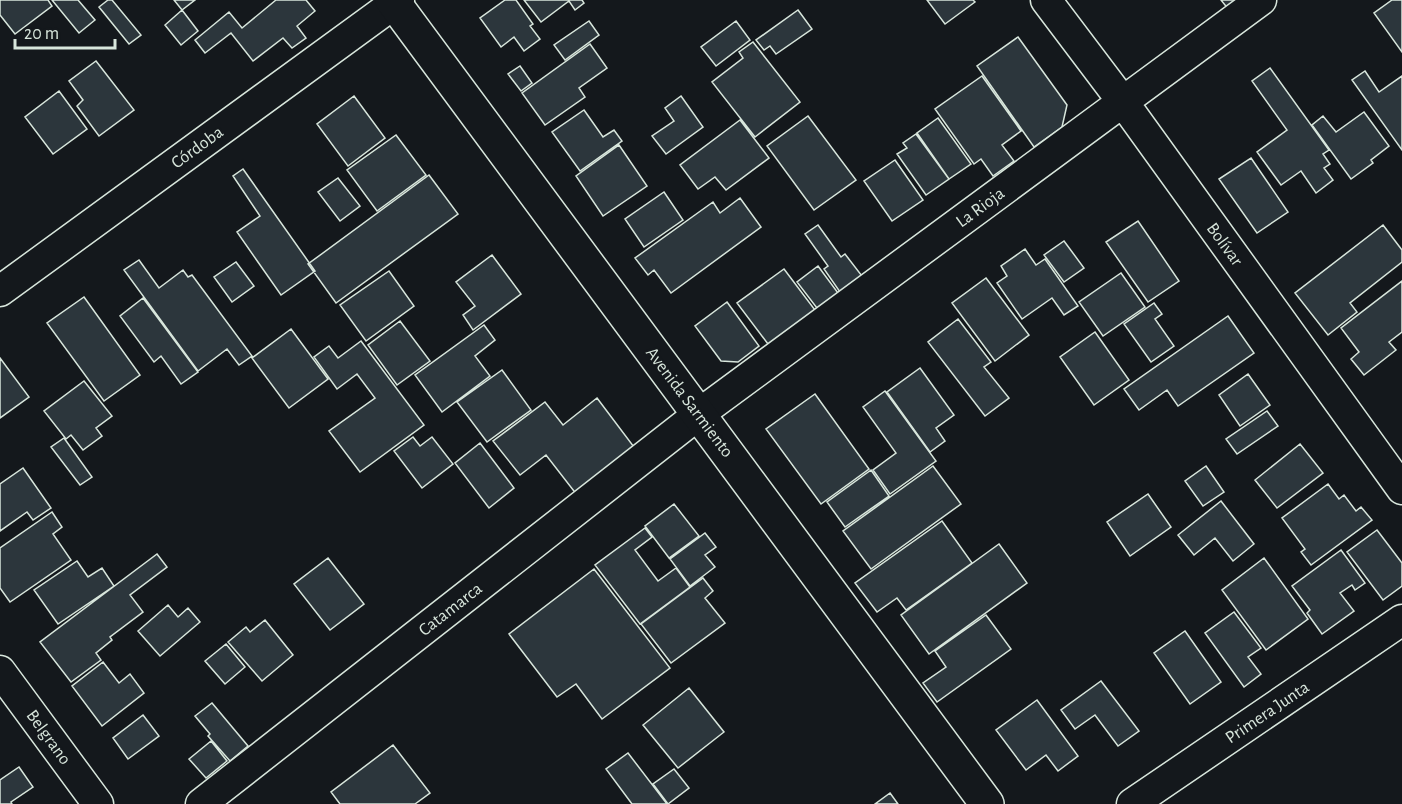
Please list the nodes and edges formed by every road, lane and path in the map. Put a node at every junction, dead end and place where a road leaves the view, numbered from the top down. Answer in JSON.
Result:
{"nodes":[{"id":1,"x":1047,"y":0,"type":"edge"},
{"id":2,"x":1262,"y":0,"type":"edge"},
{"id":3,"x":395,"y":1,"type":"edge"},
{"id":4,"x":1123,"y":102,"type":"junction"},
{"id":5,"x":0,"y":291,"type":"edge"},
{"id":6,"x":699,"y":414,"type":"junction"},
{"id":7,"x":1402,"y":489,"type":"edge"},
{"id":8,"x":1402,"y":620,"type":"edge"},
{"id":9,"x":0,"y":671,"type":"edge"},
{"id":10,"x":98,"y":804,"type":"edge"},
{"id":11,"x":201,"y":804,"type":"edge"},
{"id":12,"x":987,"y":804,"type":"edge"},
{"id":13,"x":1131,"y":804,"type":"edge"}],
"edges":[{"from":1,"to":4,"type":"street","name":"Bolívar"},
{"from":2,"to":4,"type":"street","name":"La Rioja"},
{"from":3,"to":5,"type":"street","name":"Córdoba"},
{"from":3,"to":6,"type":"main road","name":"Avenida Sarmiento"},
{"from":4,"to":6,"type":"street","name":"La Rioja"},
{"from":4,"to":7,"type":"street","name":"Bolívar"},
{"from":6,"to":11,"type":"street","name":"Catamarca"},
{"from":6,"to":12,"type":"main road","name":"Avenida Sarmiento"},
{"from":8,"to":13,"type":"street","name":"Primera Junta"},
{"from":9,"to":10,"type":"street","name":"Belgrano"}]}
